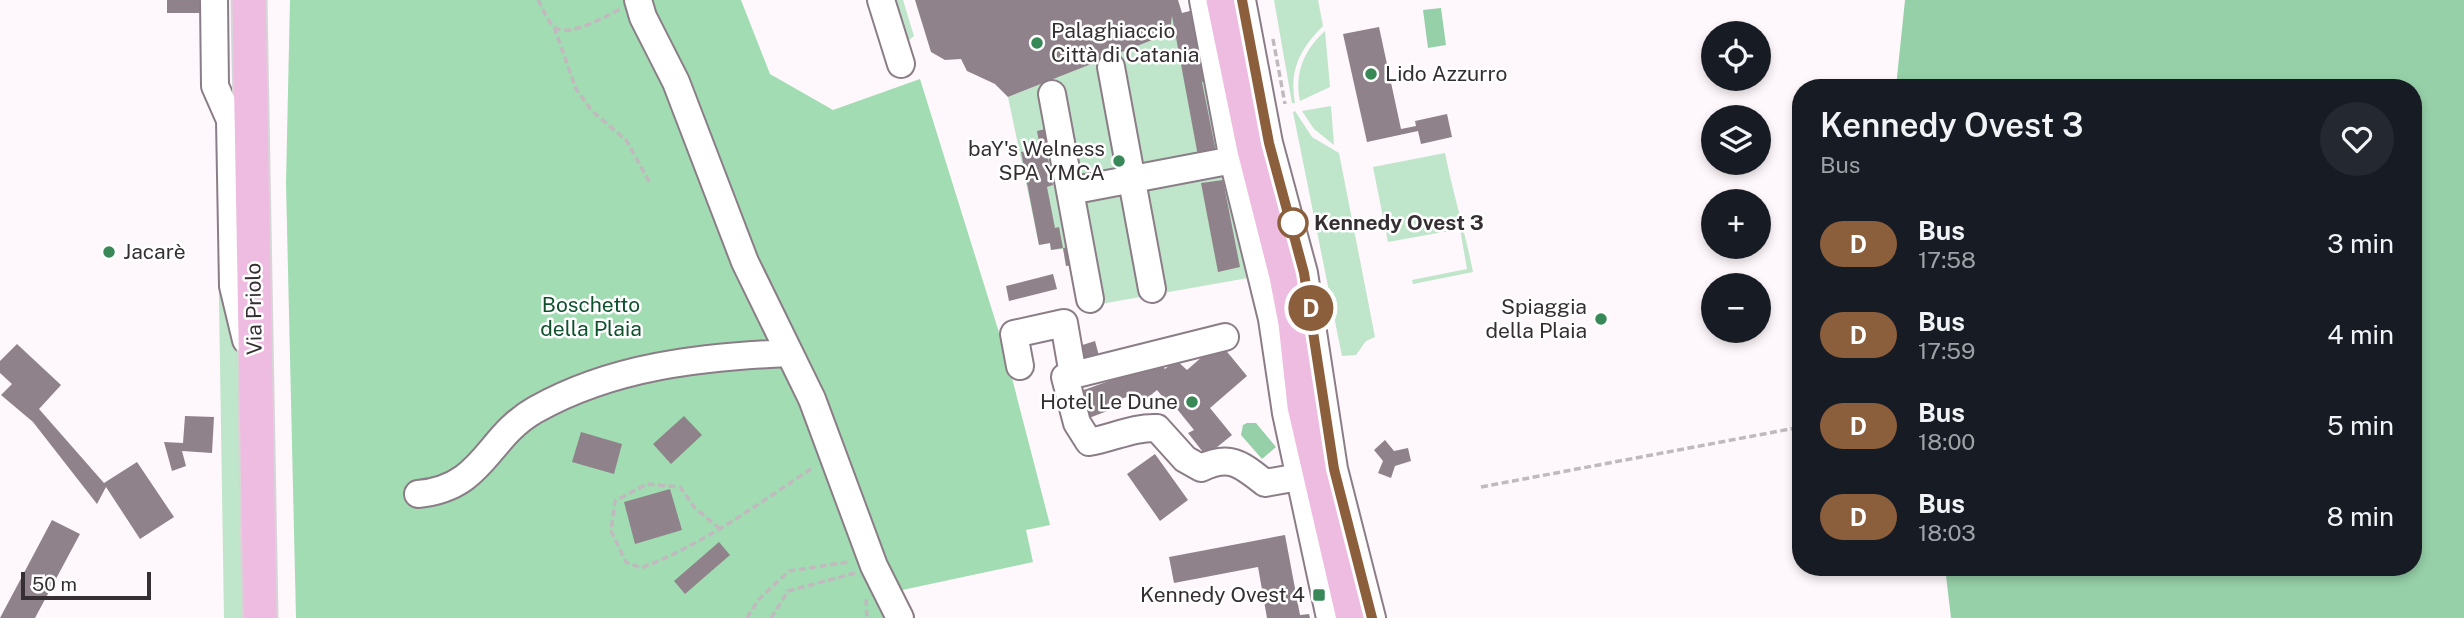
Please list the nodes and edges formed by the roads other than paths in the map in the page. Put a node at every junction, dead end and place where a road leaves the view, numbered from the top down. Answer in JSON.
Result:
{"nodes":[{"id":1,"x":214,"y":0,"type":"edge"},
{"id":2,"x":249,"y":0,"type":"edge"},
{"id":3,"x":271,"y":0,"type":"edge"},
{"id":4,"x":881,"y":0,"type":"edge"},
{"id":5,"x":1224,"y":2,"type":"edge"},
{"id":6,"x":632,"y":3,"type":"edge"},
{"id":7,"x":901,"y":64,"type":"dead end"},
{"id":8,"x":1111,"y":67,"type":"dead end"},
{"id":9,"x":1052,"y":94,"type":"dead end"},
{"id":10,"x":1233,"y":160,"type":"junction"},
{"id":11,"x":1132,"y":179,"type":"junction"},
{"id":12,"x":1070,"y":191,"type":"junction"},
{"id":13,"x":1152,"y":289,"type":"dead end"},
{"id":14,"x":1090,"y":299,"type":"dead end"},
{"id":15,"x":1226,"y":337,"type":"dead end"},
{"id":16,"x":788,"y":353,"type":"junction"},
{"id":17,"x":1020,"y":366,"type":"dead end"},
{"id":18,"x":1073,"y":375,"type":"junction"},
{"id":19,"x":256,"y":383,"type":"junction"},
{"id":20,"x":1299,"y":477,"type":"junction"},
{"id":21,"x":418,"y":494,"type":"dead end"},
{"id":22,"x":897,"y":611,"type":"edge"},
{"id":23,"x":260,"y":618,"type":"edge"},
{"id":24,"x":281,"y":618,"type":"edge"},
{"id":25,"x":1330,"y":618,"type":"edge"},
{"id":26,"x":1353,"y":618,"type":"edge"},
{"id":27,"x":1372,"y":618,"type":"edge"}],
"edges":[{"from":1,"to":19,"type":"lane"},
{"from":2,"to":19,"type":"main road","name":"Via Priolo"},
{"from":3,"to":24,"type":"main road","name":"Via Priolo"},
{"from":4,"to":7,"type":"lane"},
{"from":5,"to":10,"type":"lane"},
{"from":5,"to":26,"type":"main road"},
{"from":5,"to":27,"type":"lane"},
{"from":6,"to":16,"type":"lane"},
{"from":8,"to":11,"type":"lane"},
{"from":9,"to":12,"type":"lane"},
{"from":10,"to":11,"type":"lane"},
{"from":10,"to":20,"type":"lane"},
{"from":11,"to":12,"type":"lane"},
{"from":11,"to":13,"type":"lane"},
{"from":12,"to":14,"type":"lane"},
{"from":15,"to":18,"type":"lane"},
{"from":16,"to":21,"type":"lane"},
{"from":16,"to":22,"type":"lane"},
{"from":17,"to":18,"type":"lane"},
{"from":18,"to":20,"type":"lane"},
{"from":19,"to":23,"type":"main road","name":"Via Priolo"},
{"from":20,"to":25,"type":"lane"}]}
